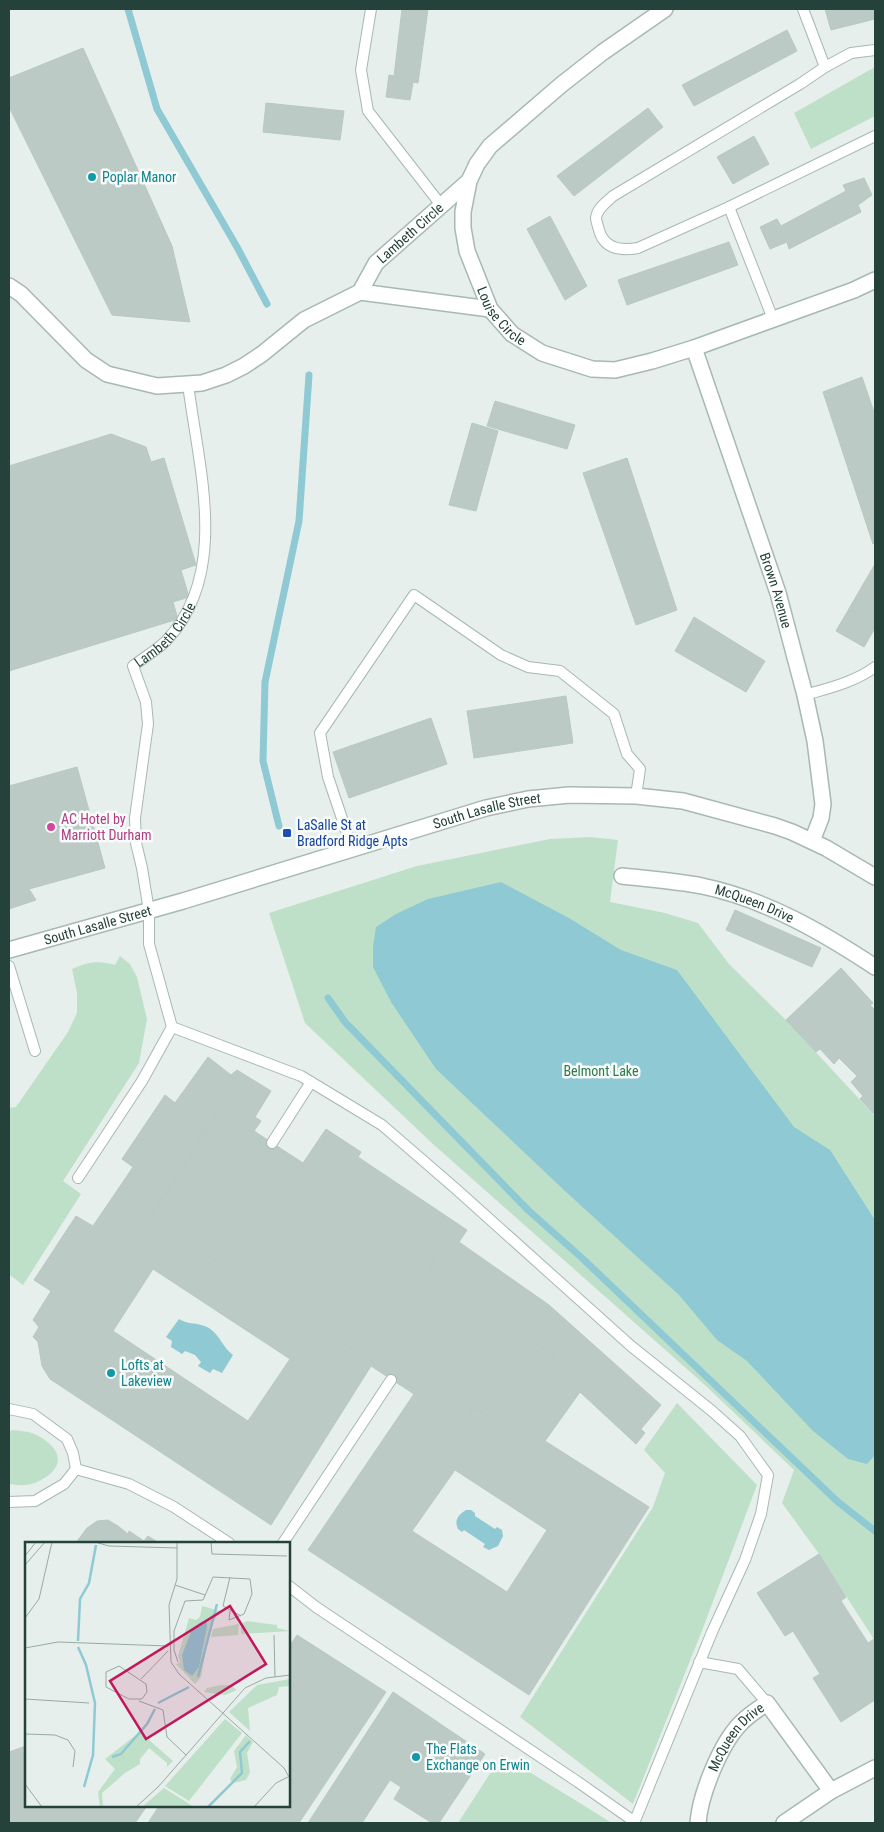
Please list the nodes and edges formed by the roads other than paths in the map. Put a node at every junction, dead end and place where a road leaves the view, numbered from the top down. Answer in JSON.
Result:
{"nodes":[{"id":1,"x":371,"y":9,"type":"edge"},
{"id":2,"x":665,"y":9,"type":"edge"},
{"id":3,"x":803,"y":9,"type":"edge"},
{"id":4,"x":875,"y":50,"type":"edge"},
{"id":5,"x":825,"y":67,"type":"junction"},
{"id":6,"x":875,"y":136,"type":"edge"},
{"id":7,"x":468,"y":181,"type":"junction"},
{"id":8,"x":441,"y":205,"type":"junction"},
{"id":9,"x":729,"y":207,"type":"junction"},
{"id":10,"x":875,"y":280,"type":"edge"},
{"id":11,"x":9,"y":286,"type":"edge"},
{"id":12,"x":360,"y":292,"type":"junction"},
{"id":13,"x":490,"y":309,"type":"junction"},
{"id":14,"x":773,"y":319,"type":"junction"},
{"id":15,"x":694,"y":348,"type":"junction"},
{"id":16,"x":188,"y":384,"type":"junction"},
{"id":17,"x":875,"y":668,"type":"edge"},
{"id":18,"x":805,"y":695,"type":"junction"},
{"id":19,"x":636,"y":796,"type":"junction"},
{"id":20,"x":812,"y":841,"type":"junction"},
{"id":21,"x":352,"y":848,"type":"junction"},
{"id":22,"x":874,"y":873,"type":"edge"},
{"id":23,"x":622,"y":876,"type":"dead end"},
{"id":24,"x":149,"y":911,"type":"junction"},
{"id":25,"x":9,"y":950,"type":"edge"},
{"id":26,"x":9,"y":966,"type":"edge"},
{"id":27,"x":875,"y":967,"type":"edge"},
{"id":28,"x":172,"y":1027,"type":"junction"},
{"id":29,"x":35,"y":1051,"type":"dead end"},
{"id":30,"x":311,"y":1082,"type":"junction"},
{"id":31,"x":272,"y":1143,"type":"dead end"},
{"id":32,"x":78,"y":1178,"type":"dead end"},
{"id":33,"x":391,"y":1380,"type":"dead end"},
{"id":34,"x":9,"y":1410,"type":"edge"},
{"id":35,"x":76,"y":1470,"type":"junction"},
{"id":36,"x":9,"y":1502,"type":"edge"},
{"id":37,"x":227,"y":1542,"type":"edge"},
{"id":38,"x":284,"y":1542,"type":"edge"},
{"id":39,"x":290,"y":1587,"type":"edge"},
{"id":40,"x":699,"y":1662,"type":"junction"},
{"id":41,"x":767,"y":1703,"type":"junction"},
{"id":42,"x":875,"y":1768,"type":"edge"},
{"id":43,"x":830,"y":1791,"type":"junction"},
{"id":44,"x":634,"y":1823,"type":"edge"},
{"id":45,"x":698,"y":1823,"type":"edge"},
{"id":46,"x":784,"y":1823,"type":"edge"}],
"edges":[{"from":1,"to":8,"type":"lane"},
{"from":2,"to":7,"type":"street","name":"Louise Circle"},
{"from":3,"to":5,"type":"lane"},
{"from":4,"to":5,"type":"lane"},
{"from":5,"to":9,"type":"lane"},
{"from":6,"to":9,"type":"lane"},
{"from":7,"to":8,"type":"street","name":"Lambeth Circle"},
{"from":7,"to":13,"type":"street","name":"Louise Circle"},
{"from":8,"to":12,"type":"street","name":"Lambeth Circle"},
{"from":9,"to":14,"type":"lane"},
{"from":10,"to":14,"type":"street","name":"Louise Circle"},
{"from":11,"to":16,"type":"street"},
{"from":12,"to":13,"type":"street"},
{"from":12,"to":16,"type":"street"},
{"from":13,"to":15,"type":"street","name":"Louise Circle"},
{"from":14,"to":15,"type":"street","name":"Louise Circle"},
{"from":15,"to":18,"type":"street","name":"Brown Avenue"},
{"from":16,"to":24,"type":"lane","name":"Lambeth Circle"},
{"from":17,"to":18,"type":"lane"},
{"from":18,"to":20,"type":"street","name":"Brown Avenue"},
{"from":19,"to":20,"type":"street","name":"South Lasalle Street"},
{"from":19,"to":21,"type":"street","name":"South Lasalle Street"},
{"from":19,"to":21,"type":"lane"},
{"from":20,"to":22,"type":"street","name":"South Lasalle Street"},
{"from":21,"to":24,"type":"street","name":"South Lasalle Street"},
{"from":23,"to":27,"type":"street","name":"McQueen Drive"},
{"from":24,"to":25,"type":"street","name":"South Lasalle Street"},
{"from":24,"to":28,"type":"lane"},
{"from":26,"to":29,"type":"lane"},
{"from":28,"to":30,"type":"lane"},
{"from":28,"to":32,"type":"lane"},
{"from":30,"to":31,"type":"lane"},
{"from":30,"to":40,"type":"lane"},
{"from":33,"to":38,"type":"lane"},
{"from":34,"to":35,"type":"lane"},
{"from":35,"to":36,"type":"lane"},
{"from":35,"to":37,"type":"lane"},
{"from":39,"to":44,"type":"lane"},
{"from":40,"to":41,"type":"lane"},
{"from":40,"to":44,"type":"lane"},
{"from":41,"to":43,"type":"street","name":"McQueen Drive"},
{"from":41,"to":45,"type":"street","name":"McQueen Drive"},
{"from":42,"to":43,"type":"street"},
{"from":43,"to":46,"type":"street"}]}
